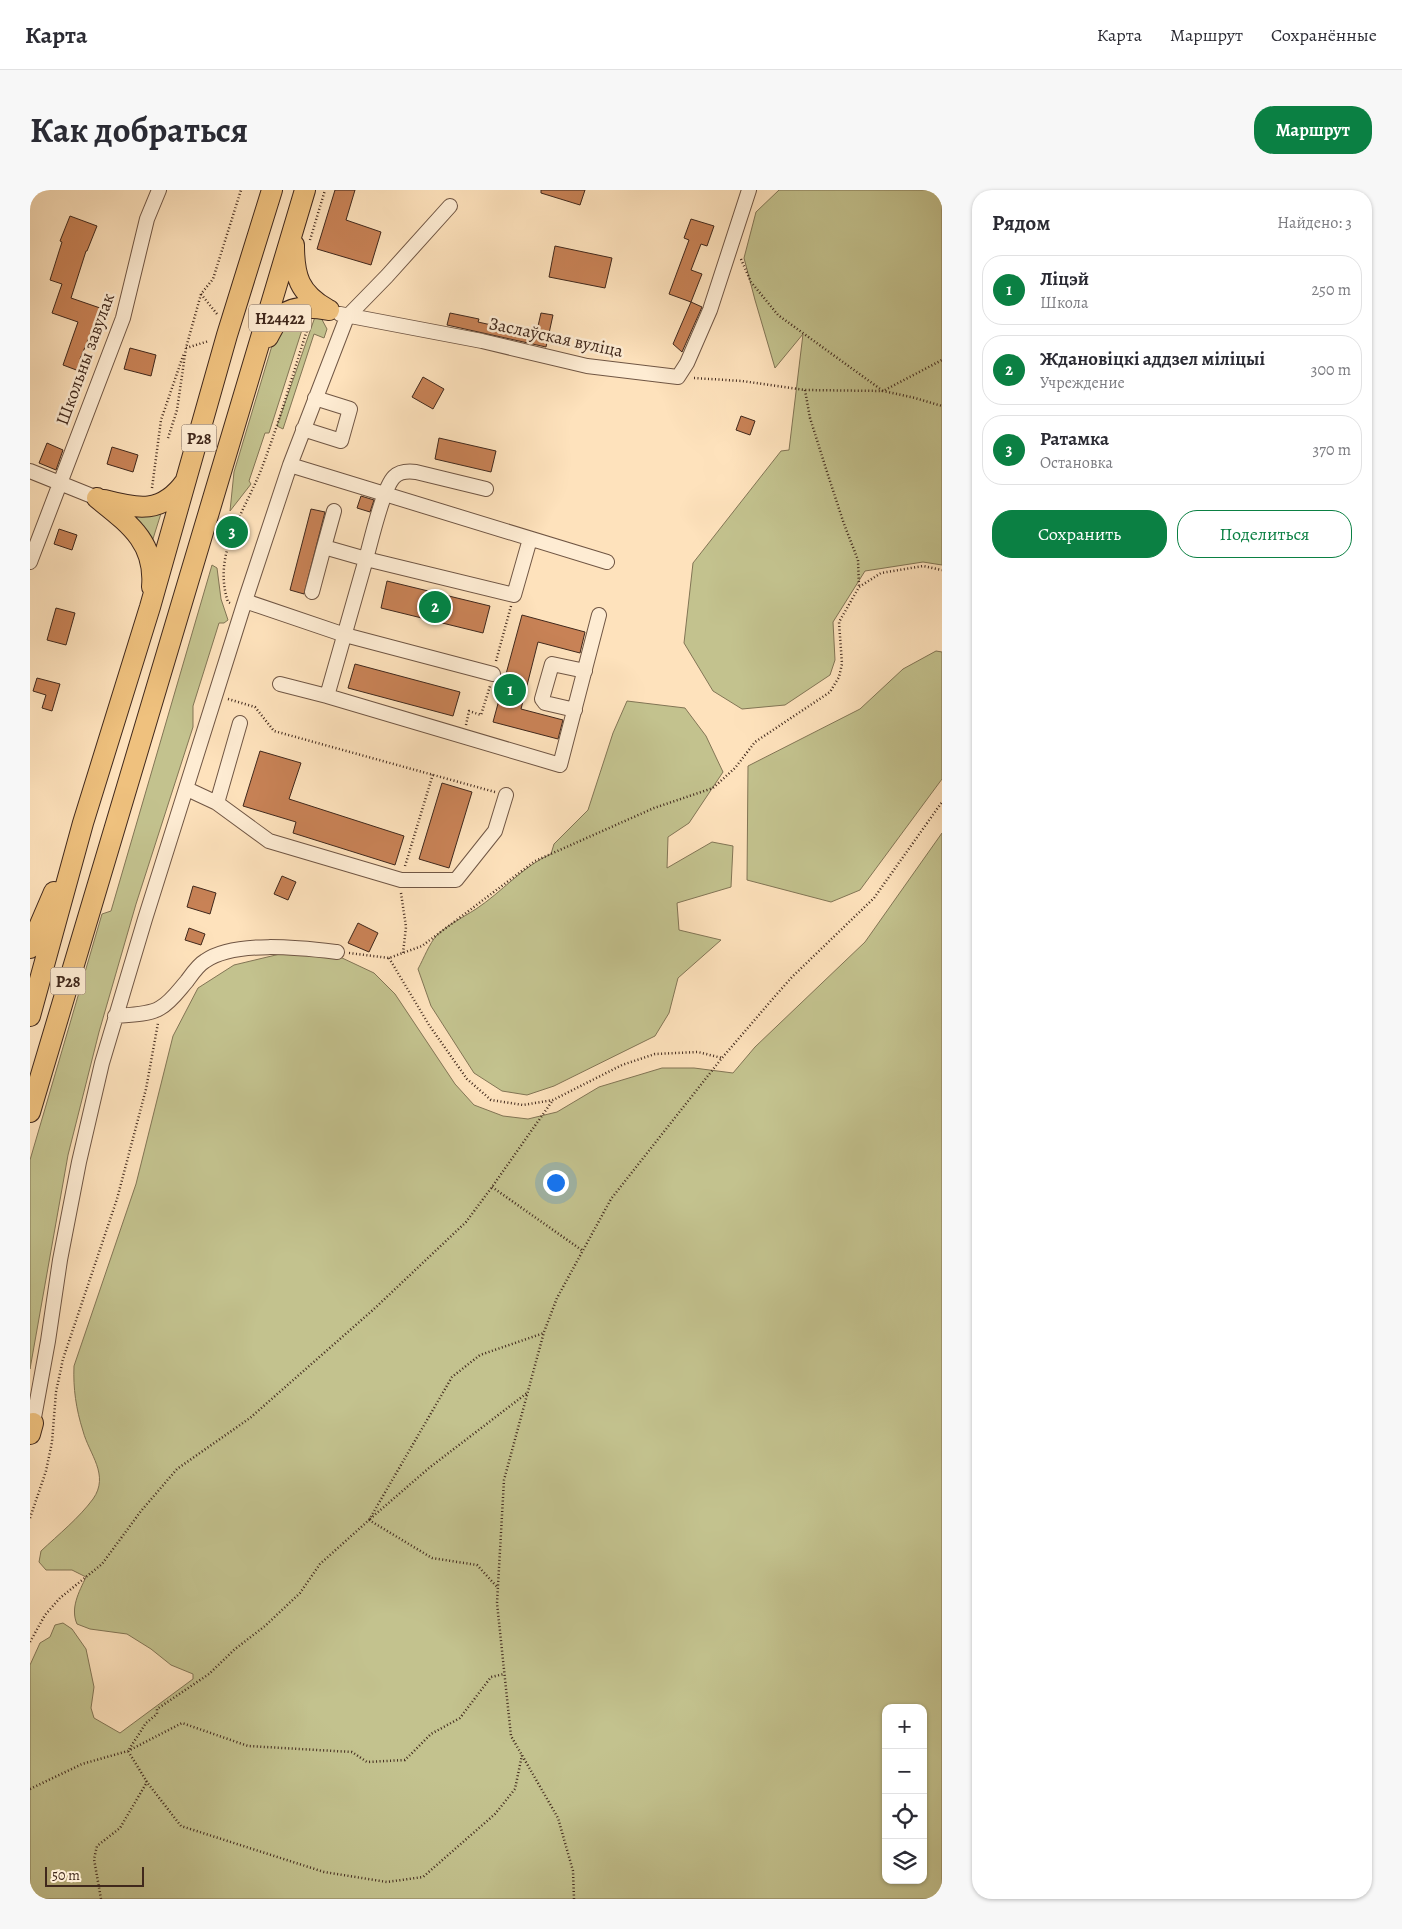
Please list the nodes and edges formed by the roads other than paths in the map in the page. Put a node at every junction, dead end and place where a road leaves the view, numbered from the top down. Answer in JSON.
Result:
{"nodes":[{"id":1,"x":159,"y":190,"type":"edge"},
{"id":2,"x":272,"y":190,"type":"edge"},
{"id":3,"x":305,"y":190,"type":"edge"},
{"id":4,"x":749,"y":190,"type":"edge"},
{"id":5,"x":450,"y":206,"type":"dead end"},
{"id":6,"x":294,"y":226,"type":"junction"},
{"id":7,"x":338,"y":313,"type":"junction"},
{"id":8,"x":254,"y":363,"type":"junction"},
{"id":9,"x":315,"y":398,"type":"junction"},
{"id":10,"x":303,"y":429,"type":"junction"},
{"id":11,"x":290,"y":466,"type":"junction"},
{"id":12,"x":30,"y":471,"type":"edge"},
{"id":13,"x":187,"y":480,"type":"junction"},
{"id":14,"x":59,"y":482,"type":"junction"},
{"id":15,"x":486,"y":490,"type":"dead end"},
{"id":16,"x":385,"y":495,"type":"junction"},
{"id":17,"x":98,"y":498,"type":"junction"},
{"id":18,"x":334,"y":511,"type":"dead end"},
{"id":19,"x":530,"y":539,"type":"junction"},
{"id":20,"x":324,"y":547,"type":"junction"},
{"id":21,"x":366,"y":559,"type":"junction"},
{"id":22,"x":30,"y":562,"type":"edge"},
{"id":23,"x":607,"y":562,"type":"dead end"},
{"id":24,"x":312,"y":592,"type":"dead end"},
{"id":25,"x":240,"y":603,"type":"junction"},
{"id":26,"x":150,"y":607,"type":"junction"},
{"id":27,"x":599,"y":615,"type":"dead end"},
{"id":28,"x":345,"y":635,"type":"junction"},
{"id":29,"x":585,"y":671,"type":"junction"},
{"id":30,"x":493,"y":674,"type":"dead end"},
{"id":31,"x":280,"y":684,"type":"dead end"},
{"id":32,"x":327,"y":696,"type":"junction"},
{"id":33,"x":575,"y":710,"type":"junction"},
{"id":34,"x":240,"y":723,"type":"dead end"},
{"id":35,"x":187,"y":789,"type":"junction"},
{"id":36,"x":506,"y":795,"type":"road end"},
{"id":37,"x":217,"y":803,"type":"junction"},
{"id":38,"x":84,"y":824,"type":"junction"},
{"id":39,"x":30,"y":948,"type":"edge"},
{"id":40,"x":337,"y":952,"type":"road end"},
{"id":41,"x":30,"y":1016,"type":"edge"},
{"id":42,"x":115,"y":1016,"type":"junction"},
{"id":43,"x":30,"y":1112,"type":"edge"},
{"id":44,"x":31,"y":1426,"type":"edge"}],
"edges":[{"from":1,"to":14,"type":"street","name":"Школьны завулак"},
{"from":2,"to":13,"type":"highway","number":"Р28"},
{"from":3,"to":6,"type":"highway","number":"Р28"},
{"from":4,"to":7,"type":"street","name":"Заслаўская вуліца"},
{"from":5,"to":7,"type":"street"},
{"from":6,"to":7,"type":"highway","number":"Н24422"},
{"from":6,"to":8,"type":"highway","number":"Р28"},
{"from":7,"to":8,"type":"highway","number":"Н24422"},
{"from":7,"to":9,"type":"street"},
{"from":8,"to":43,"type":"highway","number":"Р28"},
{"from":9,"to":10,"type":"street"},
{"from":9,"to":10,"type":"street"},
{"from":10,"to":11,"type":"street"},
{"from":11,"to":16,"type":"street"},
{"from":11,"to":25,"type":"street"},
{"from":12,"to":14,"type":"street"},
{"from":13,"to":17,"type":"highway"},
{"from":13,"to":26,"type":"highway","number":"Р28"},
{"from":14,"to":17,"type":"street"},
{"from":14,"to":22,"type":"street","name":"Школьны завулак"},
{"from":15,"to":16,"type":"street"},
{"from":16,"to":19,"type":"street"},
{"from":16,"to":21,"type":"street"},
{"from":17,"to":26,"type":"highway"},
{"from":18,"to":20,"type":"street"},
{"from":19,"to":21,"type":"street"},
{"from":19,"to":23,"type":"street"},
{"from":20,"to":21,"type":"street"},
{"from":20,"to":24,"type":"street"},
{"from":21,"to":28,"type":"street"},
{"from":25,"to":28,"type":"street"},
{"from":25,"to":35,"type":"street"},
{"from":26,"to":38,"type":"highway","number":"Р28"},
{"from":27,"to":29,"type":"street"},
{"from":28,"to":30,"type":"street"},
{"from":28,"to":32,"type":"street"},
{"from":29,"to":33,"type":"street"},
{"from":29,"to":33,"type":"street"},
{"from":31,"to":32,"type":"street"},
{"from":32,"to":33,"type":"street"},
{"from":34,"to":37,"type":"street"},
{"from":35,"to":37,"type":"street"},
{"from":35,"to":42,"type":"street"},
{"from":36,"to":37,"type":"street"},
{"from":38,"to":39,"type":"highway"},
{"from":38,"to":41,"type":"highway","number":"Р28"},
{"from":40,"to":42,"type":"street"},
{"from":42,"to":44,"type":"street"}]}
